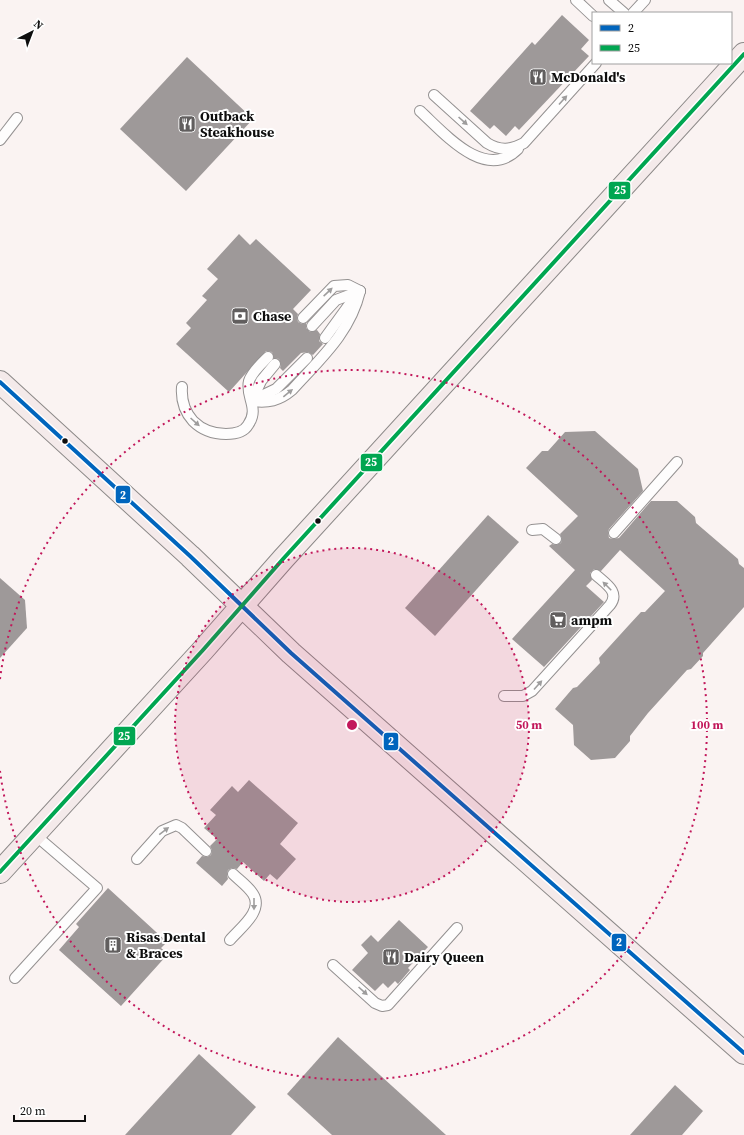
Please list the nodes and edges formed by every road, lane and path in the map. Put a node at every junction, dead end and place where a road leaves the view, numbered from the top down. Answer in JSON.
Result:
{"nodes":[{"id":1,"x":576,"y":0,"type":"edge"},
{"id":2,"x":609,"y":0,"type":"edge"},
{"id":3,"x":645,"y":0,"type":"edge"},
{"id":4,"x":623,"y":12,"type":"edge"},
{"id":5,"x":634,"y":12,"type":"edge"},
{"id":6,"x":592,"y":15,"type":"edge"},
{"id":7,"x":744,"y":54,"type":"edge"},
{"id":8,"x":595,"y":64,"type":"edge"},
{"id":9,"x":434,"y":96,"type":"dead end"},
{"id":10,"x":420,"y":111,"type":"dead end"},
{"id":11,"x":17,"y":118,"type":"dead end"},
{"id":12,"x":0,"y":140,"type":"edge"},
{"id":13,"x":524,"y":143,"type":"junction"},
{"id":14,"x":360,"y":291,"type":"junction"},
{"id":15,"x":303,"y":318,"type":"dead end"},
{"id":16,"x":312,"y":326,"type":"dead end"},
{"id":17,"x":325,"y":338,"type":"dead end"},
{"id":18,"x":268,"y":357,"type":"dead end"},
{"id":19,"x":307,"y":358,"type":"dead end"},
{"id":20,"x":275,"y":364,"type":"dead end"},
{"id":21,"x":0,"y":382,"type":"edge"},
{"id":22,"x":182,"y":387,"type":"dead end"},
{"id":23,"x":252,"y":401,"type":"junction"},
{"id":24,"x":677,"y":462,"type":"dead end"},
{"id":25,"x":532,"y":530,"type":"dead end"},
{"id":26,"x":614,"y":532,"type":"dead end"},
{"id":27,"x":556,"y":539,"type":"dead end"},
{"id":28,"x":596,"y":575,"type":"dead end"},
{"id":29,"x":242,"y":606,"type":"junction"},
{"id":30,"x":504,"y":696,"type":"dead end"},
{"id":31,"x":34,"y":834,"type":"junction"},
{"id":32,"x":206,"y":851,"type":"dead end"},
{"id":33,"x":137,"y":859,"type":"dead end"},
{"id":34,"x":0,"y":872,"type":"edge"},
{"id":35,"x":233,"y":874,"type":"dead end"},
{"id":36,"x":457,"y":928,"type":"dead end"},
{"id":37,"x":230,"y":940,"type":"dead end"},
{"id":38,"x":334,"y":965,"type":"dead end"},
{"id":39,"x":15,"y":978,"type":"dead end"},
{"id":40,"x":744,"y":1053,"type":"edge"}],
"edges":[{"from":1,"to":6,"type":"lane"},
{"from":2,"to":4,"type":"lane"},
{"from":3,"to":5,"type":"lane"},
{"from":7,"to":29,"type":"main road"},
{"from":13,"to":8,"type":"lane","one_way":true},
{"from":9,"to":13,"type":"lane","one_way":true},
{"from":10,"to":13,"type":"lane"},
{"from":11,"to":12,"type":"lane"},
{"from":15,"to":14,"type":"lane","one_way":true},
{"from":14,"to":16,"type":"lane"},
{"from":14,"to":17,"type":"lane"},
{"from":23,"to":14,"type":"lane","one_way":true},
{"from":18,"to":23,"type":"lane"},
{"from":19,"to":23,"type":"lane"},
{"from":20,"to":23,"type":"lane"},
{"from":21,"to":29,"type":"main road"},
{"from":22,"to":23,"type":"lane","one_way":true},
{"from":24,"to":26,"type":"lane"},
{"from":25,"to":27,"type":"lane"},
{"from":30,"to":28,"type":"lane","one_way":true},
{"from":29,"to":31,"type":"main road"},
{"from":29,"to":40,"type":"main road"},
{"from":31,"to":34,"type":"main road"},
{"from":31,"to":39,"type":"lane"},
{"from":33,"to":32,"type":"lane","one_way":true},
{"from":35,"to":37,"type":"lane","one_way":true},
{"from":38,"to":36,"type":"lane","one_way":true}]}
